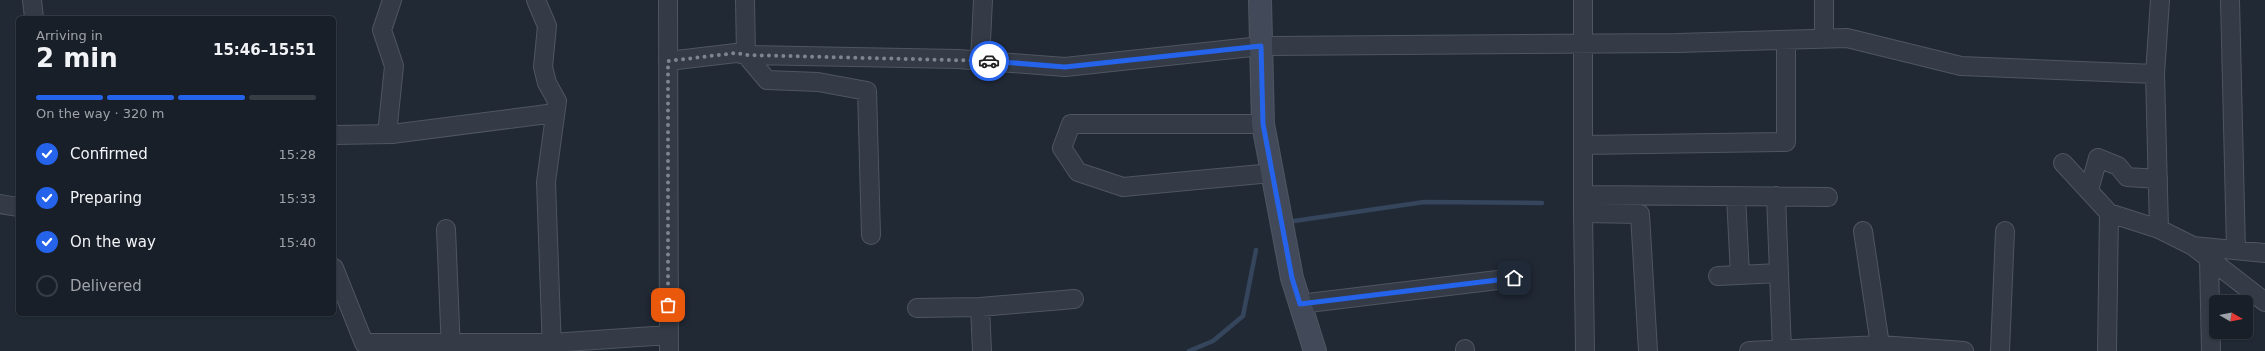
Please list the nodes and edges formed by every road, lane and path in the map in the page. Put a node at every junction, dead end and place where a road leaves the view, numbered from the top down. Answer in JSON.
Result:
{"nodes":[{"id":1,"x":32,"y":0,"type":"edge"},
{"id":2,"x":392,"y":0,"type":"edge"},
{"id":3,"x":536,"y":0,"type":"edge"},
{"id":4,"x":668,"y":0,"type":"edge"},
{"id":5,"x":745,"y":0,"type":"edge"},
{"id":6,"x":983,"y":0,"type":"edge"},
{"id":7,"x":1260,"y":0,"type":"edge"},
{"id":8,"x":1583,"y":0,"type":"edge"},
{"id":9,"x":1824,"y":0,"type":"edge"},
{"id":10,"x":2160,"y":0,"type":"edge"},
{"id":11,"x":2230,"y":0,"type":"edge"},
{"id":12,"x":34,"y":16,"type":"edge"},
{"id":13,"x":1824,"y":39,"type":"junction"},
{"id":14,"x":1786,"y":40,"type":"junction"},
{"id":15,"x":1582,"y":43,"type":"junction"},
{"id":16,"x":1261,"y":46,"type":"junction"},
{"id":17,"x":746,"y":55,"type":"junction"},
{"id":18,"x":668,"y":61,"type":"junction"},
{"id":19,"x":980,"y":61,"type":"junction"},
{"id":20,"x":2156,"y":74,"type":"junction"},
{"id":21,"x":556,"y":113,"type":"junction"},
{"id":22,"x":1263,"y":124,"type":"junction"},
{"id":23,"x":387,"y":134,"type":"junction"},
{"id":24,"x":336,"y":135,"type":"edge"},
{"id":25,"x":1583,"y":145,"type":"junction"},
{"id":26,"x":2063,"y":163,"type":"dead end"},
{"id":27,"x":1272,"y":173,"type":"junction"},
{"id":28,"x":2158,"y":179,"type":"junction"},
{"id":29,"x":2089,"y":190,"type":"junction"},
{"id":30,"x":1583,"y":195,"type":"junction"},
{"id":31,"x":1736,"y":196,"type":"junction"},
{"id":32,"x":1776,"y":196,"type":"junction"},
{"id":33,"x":1828,"y":197,"type":"dead end"},
{"id":34,"x":0,"y":204,"type":"edge"},
{"id":35,"x":16,"y":207,"type":"edge"},
{"id":36,"x":1583,"y":213,"type":"junction"},
{"id":37,"x":2110,"y":214,"type":"junction"},
{"id":38,"x":446,"y":229,"type":"dead end"},
{"id":39,"x":2159,"y":229,"type":"junction"},
{"id":40,"x":1863,"y":231,"type":"dead end"},
{"id":41,"x":2005,"y":232,"type":"dead end"},
{"id":42,"x":871,"y":235,"type":"dead end"},
{"id":43,"x":2193,"y":246,"type":"junction"},
{"id":44,"x":2236,"y":250,"type":"junction"},
{"id":45,"x":2265,"y":253,"type":"edge"},
{"id":46,"x":2209,"y":259,"type":"junction"},
{"id":47,"x":336,"y":273,"type":"edge"},
{"id":48,"x":1779,"y":273,"type":"junction"},
{"id":49,"x":1740,"y":275,"type":"junction"},
{"id":50,"x":1718,"y":276,"type":"dead end"},
{"id":51,"x":1514,"y":278,"type":"dead end"},
{"id":52,"x":1074,"y":298,"type":"dead end"},
{"id":53,"x":2265,"y":302,"type":"edge"},
{"id":54,"x":1300,"y":304,"type":"junction"},
{"id":55,"x":980,"y":307,"type":"junction"},
{"id":56,"x":917,"y":308,"type":"dead end"},
{"id":57,"x":669,"y":343,"type":"edge"},
{"id":58,"x":552,"y":347,"type":"edge"},
{"id":59,"x":451,"y":348,"type":"edge"},
{"id":60,"x":1880,"y":348,"type":"edge"},
{"id":61,"x":1782,"y":350,"type":"edge"},
{"id":62,"x":982,"y":351,"type":"edge"},
{"id":63,"x":1315,"y":351,"type":"edge"},
{"id":64,"x":1585,"y":351,"type":"edge"},
{"id":65,"x":1648,"y":351,"type":"edge"},
{"id":66,"x":1749,"y":351,"type":"edge"},
{"id":67,"x":1964,"y":351,"type":"edge"},
{"id":68,"x":2000,"y":351,"type":"edge"},
{"id":69,"x":2107,"y":351,"type":"edge"},
{"id":70,"x":2212,"y":351,"type":"edge"}],
"edges":[{"from":1,"to":12,"type":"street"},
{"from":2,"to":23,"type":"street"},
{"from":3,"to":21,"type":"street"},
{"from":4,"to":18,"type":"street"},
{"from":5,"to":17,"type":"street"},
{"from":6,"to":19,"type":"street"},
{"from":7,"to":16,"type":"main road"},
{"from":8,"to":15,"type":"street"},
{"from":9,"to":13,"type":"street"},
{"from":10,"to":20,"type":"street"},
{"from":11,"to":44,"type":"street"},
{"from":13,"to":14,"type":"street"},
{"from":13,"to":20,"type":"street"},
{"from":14,"to":15,"type":"street"},
{"from":14,"to":25,"type":"street"},
{"from":15,"to":16,"type":"street"},
{"from":15,"to":25,"type":"street"},
{"from":16,"to":19,"type":"street"},
{"from":16,"to":22,"type":"main road"},
{"from":17,"to":18,"type":"street"},
{"from":17,"to":19,"type":"street"},
{"from":17,"to":42,"type":"street"},
{"from":18,"to":57,"type":"street"},
{"from":20,"to":28,"type":"street"},
{"from":21,"to":23,"type":"street"},
{"from":21,"to":58,"type":"street"},
{"from":22,"to":27,"type":"main road"},
{"from":22,"to":27,"type":"street"},
{"from":23,"to":24,"type":"street"},
{"from":25,"to":30,"type":"street"},
{"from":26,"to":29,"type":"street"},
{"from":27,"to":54,"type":"main road"},
{"from":28,"to":29,"type":"street"},
{"from":28,"to":39,"type":"street"},
{"from":29,"to":37,"type":"street"},
{"from":30,"to":31,"type":"street"},
{"from":30,"to":36,"type":"street"},
{"from":31,"to":32,"type":"street"},
{"from":31,"to":49,"type":"street"},
{"from":32,"to":33,"type":"street"},
{"from":32,"to":48,"type":"street"},
{"from":34,"to":35,"type":"street"},
{"from":36,"to":64,"type":"street"},
{"from":36,"to":65,"type":"street"},
{"from":37,"to":39,"type":"street"},
{"from":37,"to":69,"type":"street"},
{"from":38,"to":59,"type":"street"},
{"from":39,"to":43,"type":"street"},
{"from":40,"to":60,"type":"street"},
{"from":41,"to":68,"type":"street"},
{"from":43,"to":44,"type":"street"},
{"from":43,"to":46,"type":"street"},
{"from":44,"to":45,"type":"street"},
{"from":46,"to":53,"type":"street"},
{"from":46,"to":70,"type":"street"},
{"from":47,"to":59,"type":"street"},
{"from":48,"to":49,"type":"street"},
{"from":48,"to":61,"type":"street"},
{"from":49,"to":50,"type":"street"},
{"from":51,"to":54,"type":"street"},
{"from":52,"to":55,"type":"street"},
{"from":54,"to":63,"type":"main road"},
{"from":55,"to":56,"type":"street"},
{"from":55,"to":62,"type":"street"},
{"from":57,"to":58,"type":"street"},
{"from":58,"to":59,"type":"street"},
{"from":60,"to":61,"type":"street"},
{"from":60,"to":67,"type":"street"},
{"from":61,"to":66,"type":"street"}]}
